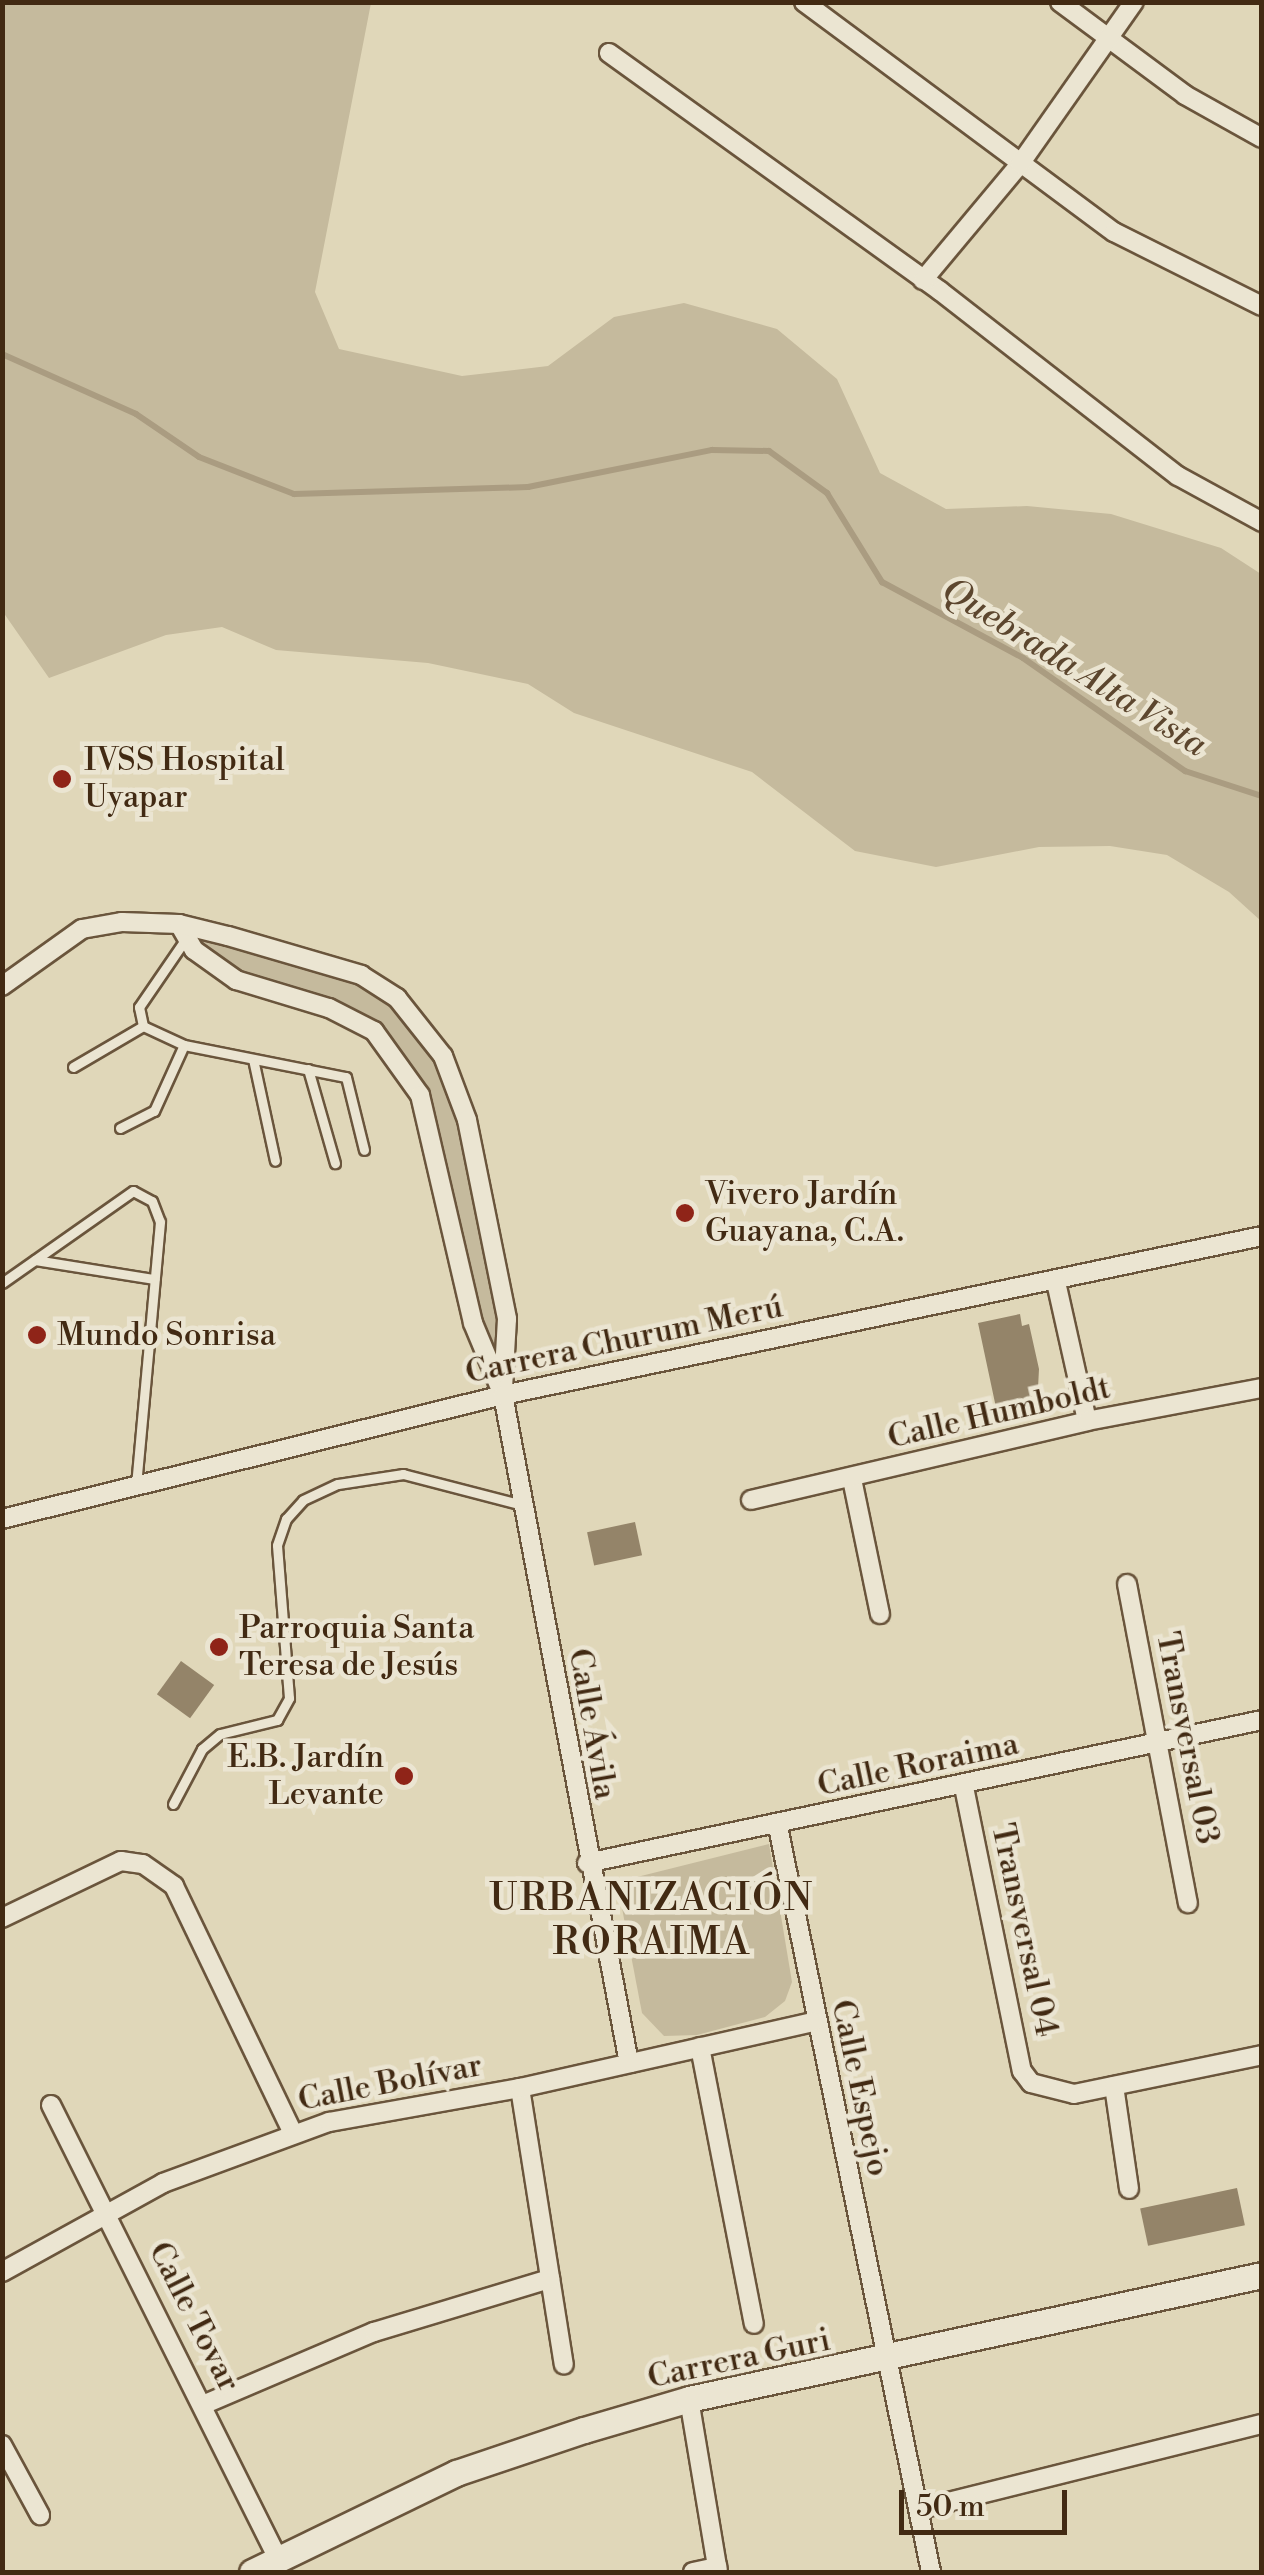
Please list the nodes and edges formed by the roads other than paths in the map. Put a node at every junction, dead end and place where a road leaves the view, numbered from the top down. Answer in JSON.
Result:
{"nodes":[{"id":1,"x":804,"y":2,"type":"edge"},
{"id":2,"x":1060,"y":2,"type":"edge"},
{"id":3,"x":1134,"y":2,"type":"edge"},
{"id":4,"x":1108,"y":40,"type":"junction"},
{"id":5,"x":608,"y":53,"type":"dead end"},
{"id":6,"x":1262,"y":138,"type":"edge"},
{"id":7,"x":1020,"y":164,"type":"junction"},
{"id":8,"x":923,"y":280,"type":"junction"},
{"id":9,"x":1262,"y":306,"type":"edge"},
{"id":10,"x":1262,"y":522,"type":"edge"},
{"id":11,"x":183,"y":931,"type":"junction"},
{"id":12,"x":2,"y":986,"type":"edge"},
{"id":13,"x":143,"y":1026,"type":"junction"},
{"id":14,"x":184,"y":1045,"type":"junction"},
{"id":15,"x":253,"y":1059,"type":"junction"},
{"id":16,"x":73,"y":1067,"type":"dead end"},
{"id":17,"x":308,"y":1070,"type":"junction"},
{"id":18,"x":120,"y":1128,"type":"dead end"},
{"id":19,"x":364,"y":1150,"type":"dead end"},
{"id":20,"x":276,"y":1160,"type":"dead end"},
{"id":21,"x":335,"y":1163,"type":"dead end"},
{"id":22,"x":1262,"y":1236,"type":"edge"},
{"id":23,"x":35,"y":1260,"type":"junction"},
{"id":24,"x":154,"y":1279,"type":"junction"},
{"id":25,"x":1056,"y":1282,"type":"junction"},
{"id":26,"x":2,"y":1283,"type":"edge"},
{"id":27,"x":1262,"y":1388,"type":"edge"},
{"id":28,"x":503,"y":1395,"type":"junction"},
{"id":29,"x":1087,"y":1421,"type":"junction"},
{"id":30,"x":852,"y":1479,"type":"junction"},
{"id":31,"x":136,"y":1485,"type":"junction"},
{"id":32,"x":751,"y":1500,"type":"dead end"},
{"id":33,"x":523,"y":1506,"type":"junction"},
{"id":34,"x":2,"y":1519,"type":"edge"},
{"id":35,"x":1127,"y":1584,"type":"dead end"},
{"id":36,"x":880,"y":1614,"type":"dead end"},
{"id":37,"x":1262,"y":1720,"type":"edge"},
{"id":38,"x":1157,"y":1742,"type":"junction"},
{"id":39,"x":964,"y":1787,"type":"junction"},
{"id":40,"x":172,"y":1804,"type":"dead end"},
{"id":41,"x":778,"y":1826,"type":"junction"},
{"id":42,"x":587,"y":1862,"type":"junction"},
{"id":43,"x":1188,"y":1902,"type":"dead end"},
{"id":44,"x":2,"y":1918,"type":"edge"},
{"id":45,"x":814,"y":2022,"type":"junction"},
{"id":46,"x":700,"y":2047,"type":"junction"},
{"id":47,"x":1262,"y":2055,"type":"edge"},
{"id":48,"x":629,"y":2063,"type":"junction"},
{"id":49,"x":1114,"y":2086,"type":"junction"},
{"id":50,"x":520,"y":2088,"type":"junction"},
{"id":51,"x":51,"y":2105,"type":"dead end"},
{"id":52,"x":293,"y":2133,"type":"junction"},
{"id":53,"x":1129,"y":2189,"type":"dead end"},
{"id":54,"x":108,"y":2211,"type":"junction"},
{"id":55,"x":2,"y":2272,"type":"edge"},
{"id":56,"x":1262,"y":2275,"type":"edge"},
{"id":57,"x":550,"y":2279,"type":"junction"},
{"id":58,"x":754,"y":2324,"type":"dead end"},
{"id":59,"x":889,"y":2360,"type":"junction"},
{"id":60,"x":564,"y":2365,"type":"dead end"},
{"id":61,"x":688,"y":2400,"type":"junction"},
{"id":62,"x":204,"y":2404,"type":"junction"},
{"id":63,"x":1262,"y":2424,"type":"edge"},
{"id":64,"x":2,"y":2445,"type":"edge"},
{"id":65,"x":920,"y":2509,"type":"junction"},
{"id":66,"x":40,"y":2515,"type":"dead end"},
{"id":67,"x":278,"y":2560,"type":"junction"},
{"id":68,"x":718,"y":2570,"type":"edge"},
{"id":69,"x":252,"y":2572,"type":"edge"},
{"id":70,"x":693,"y":2572,"type":"edge"},
{"id":71,"x":932,"y":2572,"type":"edge"}],
"edges":[{"from":1,"to":7,"type":"street"},
{"from":2,"to":4,"type":"street"},
{"from":3,"to":4,"type":"street"},
{"from":4,"to":6,"type":"street"},
{"from":4,"to":7,"type":"street"},
{"from":5,"to":8,"type":"street"},
{"from":7,"to":8,"type":"street"},
{"from":7,"to":9,"type":"street"},
{"from":8,"to":10,"type":"street"},
{"from":11,"to":12,"type":"street"},
{"from":11,"to":13,"type":"lane"},
{"from":11,"to":28,"type":"street"},
{"from":11,"to":28,"type":"street"},
{"from":13,"to":14,"type":"lane"},
{"from":13,"to":16,"type":"lane"},
{"from":14,"to":15,"type":"lane"},
{"from":14,"to":18,"type":"lane"},
{"from":15,"to":17,"type":"lane"},
{"from":15,"to":20,"type":"lane"},
{"from":17,"to":19,"type":"lane"},
{"from":17,"to":21,"type":"lane"},
{"from":22,"to":25,"type":"street","name":"Carrera Churum Merú"},
{"from":23,"to":24,"type":"lane"},
{"from":23,"to":24,"type":"lane"},
{"from":23,"to":26,"type":"lane"},
{"from":24,"to":31,"type":"lane"},
{"from":25,"to":28,"type":"street","name":"Carrera Churum Merú"},
{"from":25,"to":29,"type":"street"},
{"from":27,"to":29,"type":"street","name":"Calle Humboldt"},
{"from":28,"to":31,"type":"street","name":"Carrera Churum Merú"},
{"from":28,"to":33,"type":"street","name":"Calle Ávila"},
{"from":29,"to":30,"type":"street","name":"Calle Humboldt"},
{"from":30,"to":32,"type":"street","name":"Calle Humboldt"},
{"from":30,"to":36,"type":"street"},
{"from":31,"to":34,"type":"street","name":"Carrera Churum Merú"},
{"from":33,"to":40,"type":"lane"},
{"from":33,"to":42,"type":"street","name":"Calle Ávila"},
{"from":35,"to":38,"type":"street","name":"Transversal 03"},
{"from":37,"to":38,"type":"street","name":"Calle Roraima"},
{"from":38,"to":39,"type":"street","name":"Calle Roraima"},
{"from":38,"to":43,"type":"street","name":"Transversal 03"},
{"from":39,"to":41,"type":"street","name":"Calle Roraima"},
{"from":39,"to":49,"type":"street","name":"Transversal 04"},
{"from":41,"to":42,"type":"street","name":"Calle Roraima"},
{"from":41,"to":45,"type":"street","name":"Calle Espejo"},
{"from":42,"to":48,"type":"street","name":"Calle Ávila"},
{"from":44,"to":52,"type":"street"},
{"from":45,"to":46,"type":"street","name":"Calle Bolívar"},
{"from":45,"to":59,"type":"street","name":"Calle Espejo"},
{"from":46,"to":48,"type":"street","name":"Calle Bolívar"},
{"from":46,"to":58,"type":"street"},
{"from":47,"to":49,"type":"street"},
{"from":48,"to":50,"type":"street","name":"Calle Bolívar"},
{"from":49,"to":53,"type":"street"},
{"from":50,"to":52,"type":"street","name":"Calle Bolívar"},
{"from":50,"to":57,"type":"street"},
{"from":51,"to":54,"type":"street","name":"Calle Tovar"},
{"from":52,"to":54,"type":"street","name":"Calle Bolívar"},
{"from":54,"to":55,"type":"street","name":"Calle Bolívar"},
{"from":54,"to":62,"type":"street","name":"Calle Tovar"},
{"from":56,"to":59,"type":"street","name":"Carrera Guri"},
{"from":57,"to":60,"type":"street"},
{"from":57,"to":62,"type":"street"},
{"from":59,"to":61,"type":"street","name":"Carrera Guri"},
{"from":59,"to":65,"type":"street","name":"Calle Espejo"},
{"from":61,"to":67,"type":"street","name":"Carrera Guri"},
{"from":61,"to":68,"type":"street"},
{"from":62,"to":67,"type":"street","name":"Calle Tovar"},
{"from":63,"to":65,"type":"street"},
{"from":64,"to":66,"type":"street"},
{"from":65,"to":71,"type":"street","name":"Calle Espejo"},
{"from":67,"to":69,"type":"street","name":"Carrera Guri"},
{"from":68,"to":70,"type":"street"}]}
